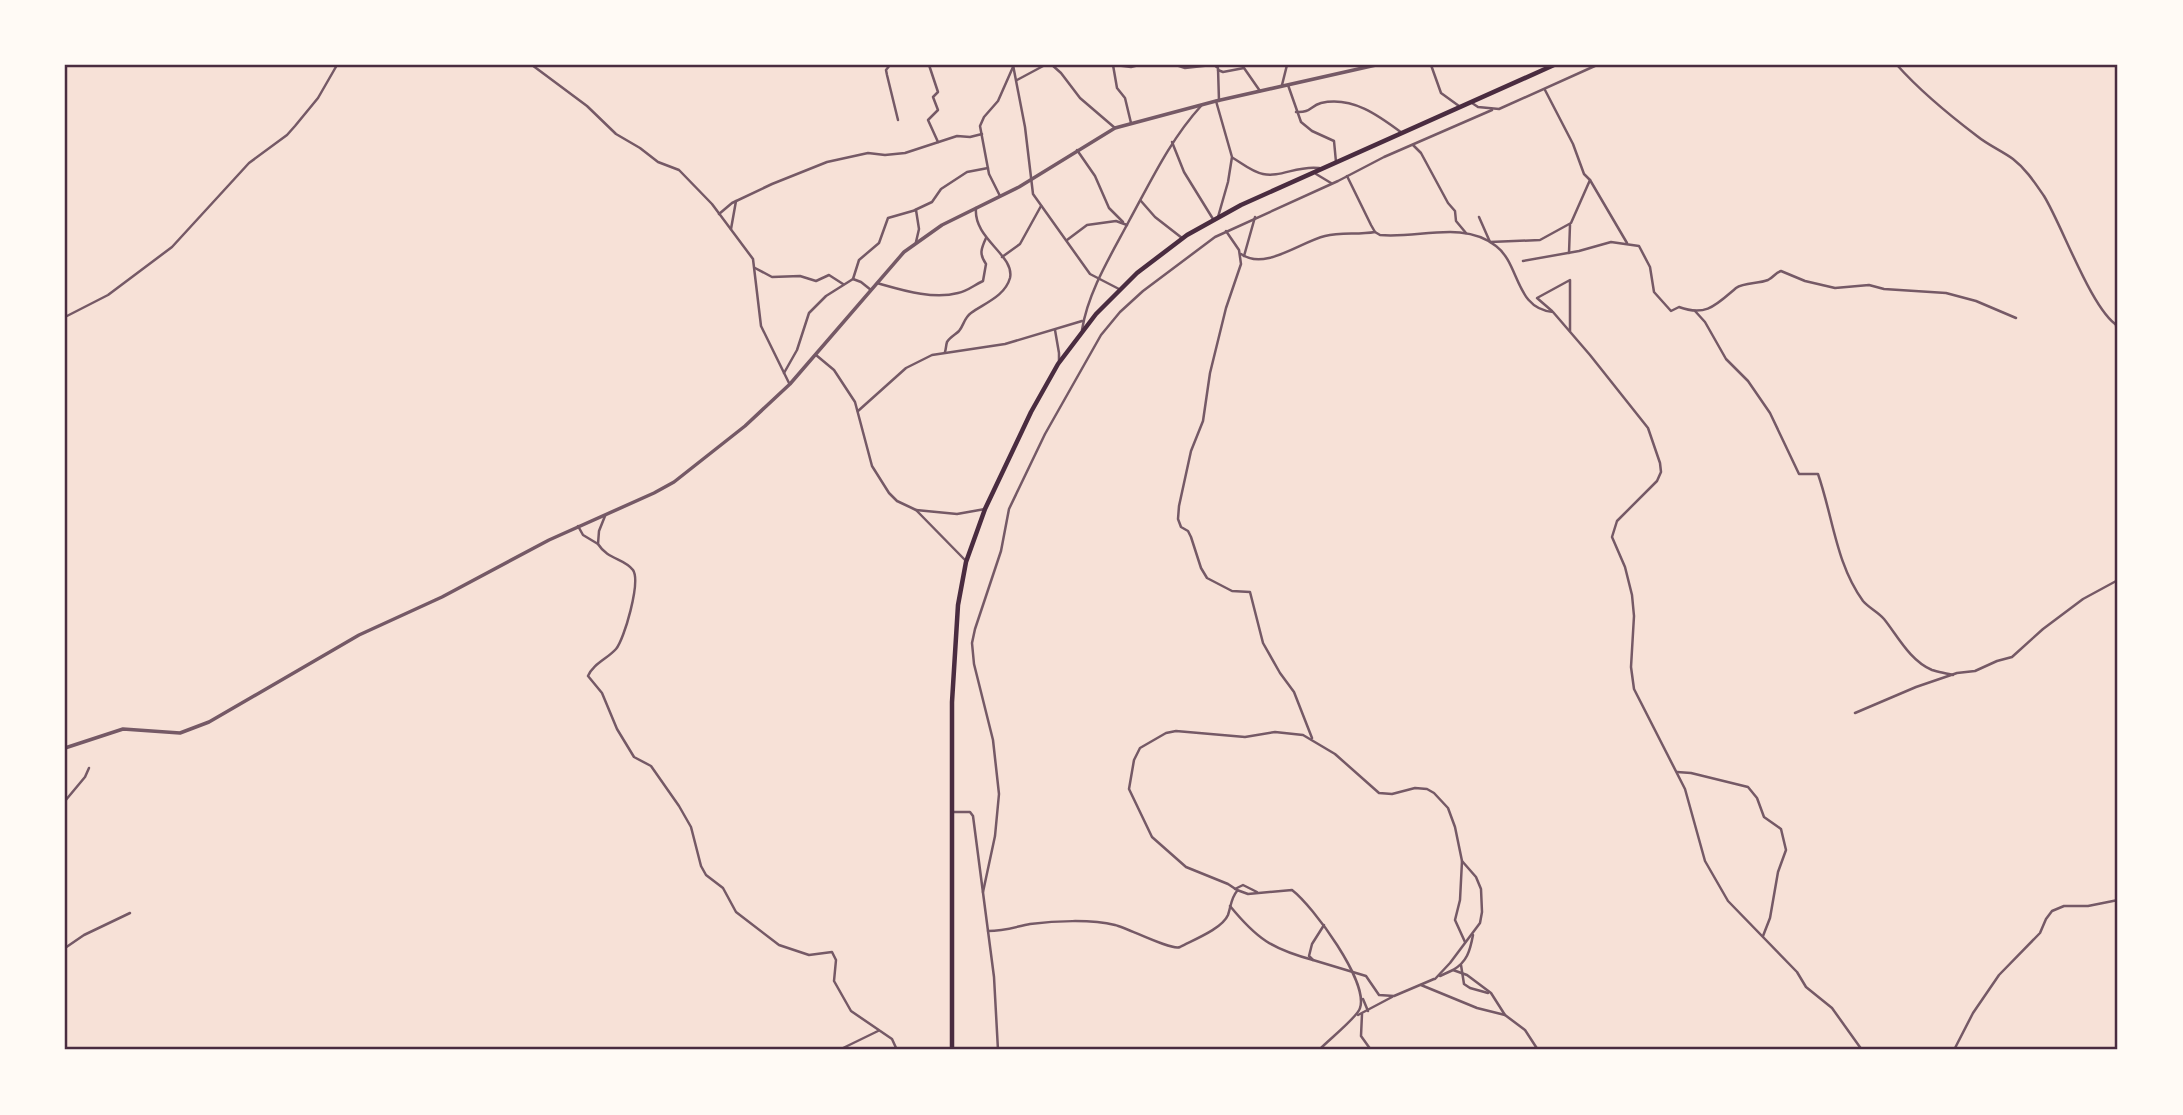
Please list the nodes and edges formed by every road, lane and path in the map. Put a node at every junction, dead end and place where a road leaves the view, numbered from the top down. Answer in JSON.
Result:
{"nodes":[{"id":1,"x":337,"y":65,"type":"edge"},
{"id":2,"x":532,"y":65,"type":"edge"},
{"id":3,"x":890,"y":65,"type":"edge"},
{"id":4,"x":929,"y":65,"type":"edge"},
{"id":5,"x":1045,"y":65,"type":"edge"},
{"id":6,"x":1052,"y":65,"type":"edge"},
{"id":7,"x":1114,"y":65,"type":"edge"},
{"id":8,"x":1139,"y":65,"type":"edge"},
{"id":9,"x":1176,"y":65,"type":"edge"},
{"id":10,"x":1213,"y":65,"type":"edge"},
{"id":11,"x":1287,"y":65,"type":"edge"},
{"id":12,"x":1376,"y":65,"type":"edge"},
{"id":13,"x":1431,"y":65,"type":"edge"},
{"id":14,"x":1554,"y":65,"type":"edge"},
{"id":15,"x":1597,"y":65,"type":"edge"},
{"id":16,"x":1897,"y":65,"type":"edge"},
{"id":17,"x":1013,"y":66,"type":"edge"},
{"id":18,"x":1235,"y":67,"type":"edge"},
{"id":19,"x":1356,"y":67,"type":"edge"},
{"id":20,"x":1218,"y":70,"type":"junction"},
{"id":21,"x":1017,"y":80,"type":"junction"},
{"id":22,"x":1288,"y":86,"type":"junction"},
{"id":23,"x":1282,"y":87,"type":"junction"},
{"id":24,"x":1545,"y":90,"type":"junction"},
{"id":25,"x":1261,"y":92,"type":"junction"},
{"id":26,"x":1218,"y":101,"type":"junction"},
{"id":27,"x":1470,"y":102,"type":"junction"},
{"id":28,"x":1201,"y":106,"type":"junction"},
{"id":29,"x":1460,"y":107,"type":"junction"},
{"id":30,"x":1492,"y":110,"type":"junction"},
{"id":31,"x":1296,"y":112,"type":"junction"},
{"id":32,"x":898,"y":120,"type":"dead end"},
{"id":33,"x":1131,"y":123,"type":"junction"},
{"id":34,"x":1115,"y":128,"type":"junction"},
{"id":35,"x":1402,"y":133,"type":"junction"},
{"id":36,"x":982,"y":134,"type":"junction"},
{"id":37,"x":938,"y":142,"type":"junction"},
{"id":38,"x":1172,"y":142,"type":"junction"},
{"id":39,"x":1411,"y":144,"type":"junction"},
{"id":40,"x":1077,"y":150,"type":"junction"},
{"id":41,"x":1232,"y":157,"type":"junction"},
{"id":42,"x":1336,"y":162,"type":"junction"},
{"id":43,"x":988,"y":168,"type":"junction"},
{"id":44,"x":1322,"y":169,"type":"junction"},
{"id":45,"x":1314,"y":172,"type":"junction"},
{"id":46,"x":1347,"y":176,"type":"junction"},
{"id":47,"x":1590,"y":180,"type":"junction"},
{"id":48,"x":1030,"y":181,"type":"junction"},
{"id":49,"x":1331,"y":183,"type":"junction"},
{"id":50,"x":1000,"y":196,"type":"junction"},
{"id":51,"x":1140,"y":200,"type":"junction"},
{"id":52,"x":736,"y":201,"type":"junction"},
{"id":53,"x":1041,"y":206,"type":"junction"},
{"id":54,"x":976,"y":208,"type":"junction"},
{"id":55,"x":915,"y":210,"type":"junction"},
{"id":56,"x":719,"y":214,"type":"junction"},
{"id":57,"x":1255,"y":217,"type":"junction"},
{"id":58,"x":1479,"y":217,"type":"dead end"},
{"id":59,"x":1216,"y":218,"type":"junction"},
{"id":60,"x":1123,"y":222,"type":"junction"},
{"id":61,"x":1571,"y":223,"type":"junction"},
{"id":62,"x":1127,"y":225,"type":"junction"},
{"id":63,"x":731,"y":229,"type":"junction"},
{"id":64,"x":1226,"y":231,"type":"junction"},
{"id":65,"x":1375,"y":232,"type":"junction"},
{"id":66,"x":1466,"y":233,"type":"junction"},
{"id":67,"x":986,"y":238,"type":"junction"},
{"id":68,"x":1182,"y":238,"type":"junction"},
{"id":69,"x":1066,"y":241,"type":"junction"},
{"id":70,"x":916,"y":242,"type":"junction"},
{"id":71,"x":1490,"y":242,"type":"junction"},
{"id":72,"x":1627,"y":243,"type":"junction"},
{"id":73,"x":1569,"y":253,"type":"junction"},
{"id":74,"x":1242,"y":255,"type":"junction"},
{"id":75,"x":1002,"y":257,"type":"junction"},
{"id":76,"x":1523,"y":261,"type":"dead end"},
{"id":77,"x":755,"y":268,"type":"junction"},
{"id":78,"x":853,"y":279,"type":"junction"},
{"id":79,"x":1099,"y":279,"type":"junction"},
{"id":80,"x":877,"y":283,"type":"junction"},
{"id":81,"x":843,"y":284,"type":"junction"},
{"id":82,"x":870,"y":290,"type":"junction"},
{"id":83,"x":1120,"y":290,"type":"junction"},
{"id":84,"x":1695,"y":311,"type":"junction"},
{"id":85,"x":1553,"y":312,"type":"junction"},
{"id":86,"x":65,"y":317,"type":"edge"},
{"id":87,"x":2016,"y":318,"type":"dead end"},
{"id":88,"x":1083,"y":321,"type":"junction"},
{"id":89,"x":2117,"y":326,"type":"edge"},
{"id":90,"x":1055,"y":328,"type":"junction"},
{"id":91,"x":1082,"y":331,"type":"junction"},
{"id":92,"x":1570,"y":331,"type":"junction"},
{"id":93,"x":2118,"y":342,"type":"edge"},
{"id":94,"x":945,"y":352,"type":"junction"},
{"id":95,"x":816,"y":355,"type":"junction"},
{"id":96,"x":1058,"y":364,"type":"junction"},
{"id":97,"x":784,"y":373,"type":"junction"},
{"id":98,"x":790,"y":384,"type":"junction"},
{"id":99,"x":858,"y":411,"type":"junction"},
{"id":100,"x":985,"y":509,"type":"junction"},
{"id":101,"x":916,"y":510,"type":"junction"},
{"id":102,"x":607,"y":514,"type":"junction"},
{"id":103,"x":578,"y":526,"type":"junction"},
{"id":104,"x":598,"y":544,"type":"junction"},
{"id":105,"x":967,"y":562,"type":"junction"},
{"id":106,"x":2118,"y":580,"type":"edge"},
{"id":107,"x":1953,"y":675,"type":"junction"},
{"id":108,"x":1855,"y":713,"type":"dead end"},
{"id":109,"x":1312,"y":738,"type":"junction"},
{"id":110,"x":65,"y":748,"type":"edge"},
{"id":111,"x":89,"y":768,"type":"dead end"},
{"id":112,"x":1677,"y":772,"type":"junction"},
{"id":113,"x":65,"y":801,"type":"edge"},
{"id":114,"x":953,"y":813,"type":"junction"},
{"id":115,"x":1462,"y":861,"type":"junction"},
{"id":116,"x":1236,"y":890,"type":"junction"},
{"id":117,"x":983,"y":892,"type":"junction"},
{"id":118,"x":1258,"y":893,"type":"junction"},
{"id":119,"x":2118,"y":900,"type":"edge"},
{"id":120,"x":1230,"y":906,"type":"junction"},
{"id":121,"x":130,"y":913,"type":"dead end"},
{"id":122,"x":1324,"y":925,"type":"junction"},
{"id":123,"x":988,"y":931,"type":"junction"},
{"id":124,"x":1473,"y":935,"type":"junction"},
{"id":125,"x":1763,"y":936,"type":"junction"},
{"id":126,"x":1465,"y":942,"type":"junction"},
{"id":127,"x":65,"y":948,"type":"edge"},
{"id":128,"x":1313,"y":960,"type":"junction"},
{"id":129,"x":1461,"y":965,"type":"junction"},
{"id":130,"x":1351,"y":970,"type":"junction"},
{"id":131,"x":1453,"y":970,"type":"junction"},
{"id":132,"x":1461,"y":971,"type":"junction"},
{"id":133,"x":1435,"y":979,"type":"junction"},
{"id":134,"x":1421,"y":985,"type":"junction"},
{"id":135,"x":1491,"y":993,"type":"junction"},
{"id":136,"x":1362,"y":996,"type":"junction"},
{"id":137,"x":1394,"y":996,"type":"junction"},
{"id":138,"x":1368,"y":1011,"type":"junction"},
{"id":139,"x":1362,"y":1014,"type":"junction"},
{"id":140,"x":1505,"y":1015,"type":"junction"},
{"id":141,"x":1355,"y":1017,"type":"junction"},
{"id":142,"x":878,"y":1031,"type":"junction"},
{"id":143,"x":839,"y":1050,"type":"edge"},
{"id":144,"x":897,"y":1050,"type":"edge"},
{"id":145,"x":952,"y":1050,"type":"edge"},
{"id":146,"x":998,"y":1050,"type":"edge"},
{"id":147,"x":1319,"y":1050,"type":"edge"},
{"id":148,"x":1371,"y":1050,"type":"edge"},
{"id":149,"x":1538,"y":1050,"type":"edge"},
{"id":150,"x":1862,"y":1050,"type":"edge"},
{"id":151,"x":1954,"y":1050,"type":"edge"}],
"edges":[{"from":1,"to":86,"type":"street"},
{"from":2,"to":56,"type":"street"},
{"from":3,"to":32,"type":"street"},
{"from":4,"to":37,"type":"street"},
{"from":5,"to":21,"type":"street"},
{"from":6,"to":34,"type":"street"},
{"from":7,"to":8,"type":"street"},
{"from":7,"to":33,"type":"street"},
{"from":9,"to":10,"type":"street"},
{"from":10,"to":20,"type":"street"},
{"from":11,"to":23,"type":"street"},
{"from":12,"to":19,"type":"street"},
{"from":13,"to":29,"type":"street"},
{"from":14,"to":27,"type":"main road"},
{"from":15,"to":24,"type":"street"},
{"from":16,"to":89,"type":"street"},
{"from":17,"to":21,"type":"street"},
{"from":17,"to":36,"type":"street"},
{"from":18,"to":20,"type":"street"},
{"from":18,"to":25,"type":"street"},
{"from":19,"to":22,"type":"street"},
{"from":20,"to":26,"type":"street"},
{"from":21,"to":48,"type":"street"},
{"from":22,"to":23,"type":"street"},
{"from":22,"to":31,"type":"street"},
{"from":23,"to":25,"type":"street"},
{"from":24,"to":30,"type":"street"},
{"from":24,"to":47,"type":"street"},
{"from":25,"to":26,"type":"street"},
{"from":26,"to":28,"type":"street"},
{"from":26,"to":41,"type":"street"},
{"from":27,"to":29,"type":"main road"},
{"from":27,"to":30,"type":"street"},
{"from":28,"to":33,"type":"street"},
{"from":28,"to":38,"type":"street"},
{"from":29,"to":35,"type":"main road"},
{"from":30,"to":39,"type":"street"},
{"from":31,"to":35,"type":"street"},
{"from":31,"to":42,"type":"street"},
{"from":33,"to":34,"type":"street"},
{"from":34,"to":40,"type":"street"},
{"from":35,"to":42,"type":"main road"},
{"from":36,"to":37,"type":"street"},
{"from":36,"to":43,"type":"street"},
{"from":37,"to":52,"type":"street"},
{"from":38,"to":51,"type":"street"},
{"from":38,"to":59,"type":"street"},
{"from":39,"to":46,"type":"street"},
{"from":39,"to":66,"type":"street"},
{"from":40,"to":48,"type":"street"},
{"from":40,"to":60,"type":"street"},
{"from":41,"to":44,"type":"street"},
{"from":41,"to":59,"type":"street"},
{"from":42,"to":44,"type":"main road"},
{"from":43,"to":50,"type":"street"},
{"from":43,"to":55,"type":"street"},
{"from":44,"to":45,"type":"main road"},
{"from":45,"to":49,"type":"street"},
{"from":45,"to":59,"type":"main road"},
{"from":46,"to":49,"type":"street"},
{"from":46,"to":65,"type":"street"},
{"from":47,"to":61,"type":"street"},
{"from":47,"to":72,"type":"street"},
{"from":48,"to":50,"type":"street"},
{"from":48,"to":53,"type":"street"},
{"from":49,"to":57,"type":"street"},
{"from":50,"to":54,"type":"street"},
{"from":51,"to":62,"type":"street"},
{"from":51,"to":68,"type":"street"},
{"from":52,"to":56,"type":"street"},
{"from":52,"to":63,"type":"street"},
{"from":53,"to":69,"type":"street"},
{"from":53,"to":75,"type":"street"},
{"from":54,"to":67,"type":"street"},
{"from":54,"to":70,"type":"street"},
{"from":55,"to":70,"type":"street"},
{"from":55,"to":78,"type":"street"},
{"from":56,"to":63,"type":"street"},
{"from":57,"to":64,"type":"street"},
{"from":57,"to":74,"type":"street"},
{"from":58,"to":71,"type":"street"},
{"from":59,"to":68,"type":"main road"},
{"from":60,"to":62,"type":"street"},
{"from":60,"to":69,"type":"street"},
{"from":61,"to":71,"type":"street"},
{"from":61,"to":73,"type":"street"},
{"from":62,"to":79,"type":"street"},
{"from":63,"to":77,"type":"street"},
{"from":64,"to":74,"type":"street"},
{"from":64,"to":117,"type":"street"},
{"from":65,"to":66,"type":"street"},
{"from":65,"to":74,"type":"street"},
{"from":66,"to":71,"type":"street"},
{"from":67,"to":75,"type":"street"},
{"from":67,"to":80,"type":"street"},
{"from":68,"to":83,"type":"main road"},
{"from":69,"to":79,"type":"street"},
{"from":70,"to":80,"type":"street"},
{"from":71,"to":85,"type":"street"},
{"from":72,"to":73,"type":"street"},
{"from":72,"to":84,"type":"street"},
{"from":73,"to":76,"type":"street"},
{"from":74,"to":109,"type":"street"},
{"from":75,"to":94,"type":"street"},
{"from":77,"to":81,"type":"street"},
{"from":77,"to":97,"type":"street"},
{"from":78,"to":81,"type":"street"},
{"from":78,"to":82,"type":"street"},
{"from":79,"to":83,"type":"street"},
{"from":79,"to":88,"type":"street"},
{"from":80,"to":82,"type":"street"},
{"from":81,"to":97,"type":"street"},
{"from":82,"to":95,"type":"street"},
{"from":83,"to":91,"type":"main road"},
{"from":84,"to":87,"type":"street"},
{"from":84,"to":107,"type":"street"},
{"from":85,"to":92,"type":"street"},
{"from":85,"to":92,"type":"street"},
{"from":88,"to":90,"type":"street"},
{"from":88,"to":91,"type":"street"},
{"from":89,"to":93,"type":"street"},
{"from":90,"to":94,"type":"street"},
{"from":90,"to":96,"type":"street"},
{"from":91,"to":96,"type":"main road"},
{"from":92,"to":112,"type":"street"},
{"from":94,"to":99,"type":"street"},
{"from":95,"to":98,"type":"street"},
{"from":95,"to":99,"type":"street"},
{"from":96,"to":100,"type":"main road"},
{"from":97,"to":98,"type":"street"},
{"from":98,"to":102,"type":"street"},
{"from":99,"to":101,"type":"street"},
{"from":100,"to":101,"type":"street"},
{"from":100,"to":105,"type":"main road"},
{"from":101,"to":105,"type":"street"},
{"from":102,"to":103,"type":"street"},
{"from":102,"to":104,"type":"street"},
{"from":103,"to":104,"type":"street"},
{"from":103,"to":110,"type":"street"},
{"from":104,"to":142,"type":"street"},
{"from":105,"to":114,"type":"main road"},
{"from":106,"to":107,"type":"street"},
{"from":107,"to":108,"type":"street"},
{"from":109,"to":115,"type":"street"},
{"from":109,"to":116,"type":"street"},
{"from":111,"to":113,"type":"street"},
{"from":112,"to":125,"type":"street"},
{"from":112,"to":125,"type":"street"},
{"from":114,"to":117,"type":"street"},
{"from":114,"to":145,"type":"main road"},
{"from":115,"to":124,"type":"street"},
{"from":115,"to":126,"type":"street"},
{"from":116,"to":118,"type":"street"},
{"from":116,"to":118,"type":"street"},
{"from":116,"to":120,"type":"street"},
{"from":117,"to":123,"type":"street"},
{"from":118,"to":122,"type":"street"},
{"from":119,"to":151,"type":"street"},
{"from":120,"to":123,"type":"street"},
{"from":120,"to":128,"type":"street"},
{"from":121,"to":127,"type":"street"},
{"from":122,"to":128,"type":"street"},
{"from":122,"to":130,"type":"street"},
{"from":123,"to":146,"type":"street"},
{"from":124,"to":126,"type":"street"},
{"from":124,"to":129,"type":"street"},
{"from":125,"to":150,"type":"street"},
{"from":126,"to":133,"type":"street"},
{"from":128,"to":130,"type":"street"},
{"from":129,"to":131,"type":"street"},
{"from":129,"to":132,"type":"street"},
{"from":130,"to":136,"type":"street"},
{"from":130,"to":137,"type":"street"},
{"from":131,"to":132,"type":"street"},
{"from":131,"to":133,"type":"street"},
{"from":132,"to":135,"type":"street"},
{"from":132,"to":135,"type":"street"},
{"from":133,"to":134,"type":"street"},
{"from":134,"to":137,"type":"street"},
{"from":134,"to":140,"type":"street"},
{"from":135,"to":140,"type":"street"},
{"from":136,"to":138,"type":"street"},
{"from":136,"to":141,"type":"street"},
{"from":137,"to":138,"type":"street"},
{"from":138,"to":139,"type":"street"},
{"from":139,"to":141,"type":"street"},
{"from":139,"to":148,"type":"street"},
{"from":140,"to":149,"type":"street"},
{"from":141,"to":147,"type":"street"},
{"from":142,"to":143,"type":"street"},
{"from":142,"to":144,"type":"street"}]}
